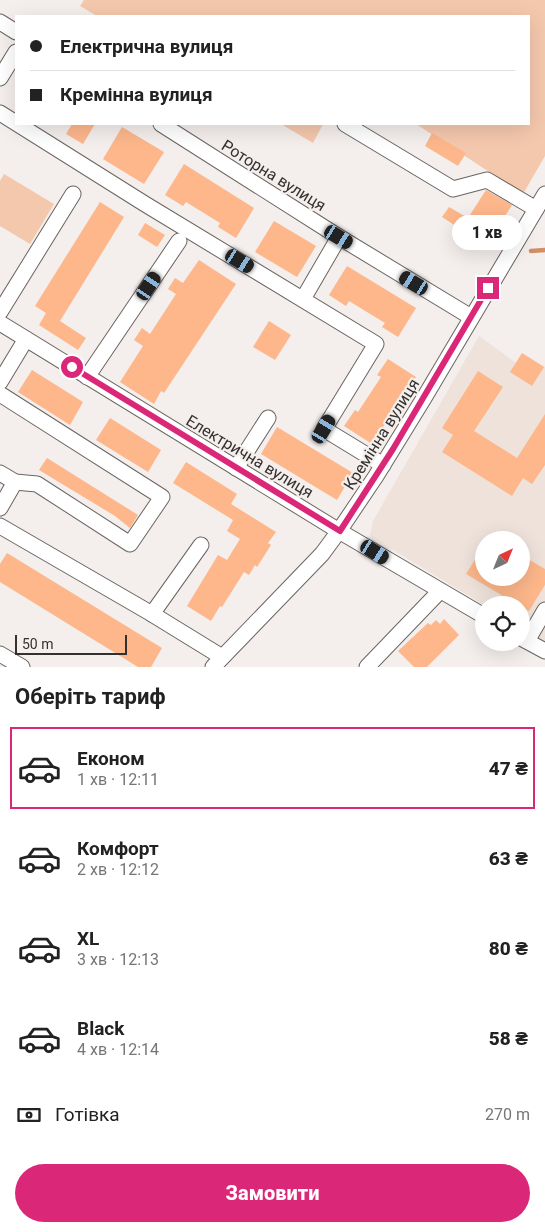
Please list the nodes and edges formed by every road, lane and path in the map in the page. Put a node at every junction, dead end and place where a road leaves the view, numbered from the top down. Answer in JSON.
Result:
{"nodes":[{"id":1,"x":0,"y":22,"type":"edge"},
{"id":2,"x":15,"y":31,"type":"edge"},
{"id":3,"x":15,"y":54,"type":"edge"},
{"id":4,"x":0,"y":78,"type":"edge"},
{"id":5,"x":0,"y":113,"type":"edge"},
{"id":6,"x":15,"y":122,"type":"edge"},
{"id":7,"x":19,"y":125,"type":"edge"},
{"id":8,"x":162,"y":125,"type":"edge"},
{"id":9,"x":347,"y":125,"type":"edge"},
{"id":10,"x":73,"y":194,"type":"dead end"},
{"id":11,"x":545,"y":194,"type":"edge"},
{"id":12,"x":536,"y":209,"type":"junction"},
{"id":13,"x":339,"y":237,"type":"junction"},
{"id":14,"x":179,"y":240,"type":"dead end"},
{"id":15,"x":303,"y":299,"type":"junction"},
{"id":16,"x":0,"y":312,"type":"edge"},
{"id":17,"x":471,"y":317,"type":"junction"},
{"id":18,"x":0,"y":322,"type":"edge"},
{"id":19,"x":26,"y":339,"type":"junction"},
{"id":20,"x":87,"y":377,"type":"junction"},
{"id":21,"x":0,"y":382,"type":"edge"},
{"id":22,"x":0,"y":394,"type":"edge"},
{"id":23,"x":268,"y":418,"type":"dead end"},
{"id":24,"x":383,"y":465,"type":"junction"},
{"id":25,"x":236,"y":468,"type":"junction"},
{"id":26,"x":0,"y":473,"type":"edge"},
{"id":27,"x":16,"y":482,"type":"junction"},
{"id":28,"x":0,"y":508,"type":"edge"},
{"id":29,"x":0,"y":526,"type":"edge"},
{"id":30,"x":340,"y":531,"type":"junction"},
{"id":31,"x":201,"y":545,"type":"dead end"},
{"id":32,"x":440,"y":590,"type":"junction"},
{"id":33,"x":545,"y":610,"type":"edge"},
{"id":34,"x":475,"y":611,"type":"edge"},
{"id":35,"x":152,"y":614,"type":"junction"},
{"id":36,"x":530,"y":631,"type":"edge"},
{"id":37,"x":530,"y":643,"type":"edge"},
{"id":38,"x":545,"y":651,"type":"edge"},
{"id":39,"x":0,"y":654,"type":"edge"},
{"id":40,"x":218,"y":662,"type":"edge"},
{"id":41,"x":22,"y":667,"type":"edge"},
{"id":42,"x":366,"y":667,"type":"edge"}],
"edges":[{"from":1,"to":2,"type":"street"},
{"from":3,"to":4,"type":"street"},
{"from":5,"to":6,"type":"street"},
{"from":7,"to":15,"type":"street"},
{"from":8,"to":13,"type":"street","name":"Роторна вулиця"},
{"from":9,"to":12,"type":"street"},
{"from":10,"to":16,"type":"street"},
{"from":11,"to":12,"type":"street","name":"Кремінна вулиця"},
{"from":12,"to":17,"type":"street","name":"Кремінна вулиця"},
{"from":13,"to":15,"type":"street"},
{"from":13,"to":17,"type":"street","name":"Роторна вулиця"},
{"from":14,"to":20,"type":"street"},
{"from":15,"to":24,"type":"street"},
{"from":17,"to":24,"type":"street","name":"Кремінна вулиця"},
{"from":18,"to":19,"type":"street","name":"Електрична вулиця"},
{"from":19,"to":20,"type":"street","name":"Електрична вулиця"},
{"from":19,"to":21,"type":"street"},
{"from":20,"to":25,"type":"street","name":"Електрична вулиця"},
{"from":22,"to":27,"type":"street"},
{"from":23,"to":25,"type":"street"},
{"from":24,"to":30,"type":"street","name":"Кремінна вулиця"},
{"from":25,"to":30,"type":"street","name":"Електрична вулиця"},
{"from":26,"to":27,"type":"street"},
{"from":27,"to":28,"type":"street"},
{"from":29,"to":35,"type":"street"},
{"from":30,"to":32,"type":"street","name":"Електрична вулиця"},
{"from":30,"to":40,"type":"street","name":"Кремінна вулиця"},
{"from":31,"to":35,"type":"street"},
{"from":32,"to":34,"type":"street","name":"Електрична вулиця"},
{"from":32,"to":42,"type":"street"},
{"from":33,"to":36,"type":"street"},
{"from":35,"to":40,"type":"street"},
{"from":37,"to":38,"type":"street"},
{"from":39,"to":41,"type":"street"}]}
